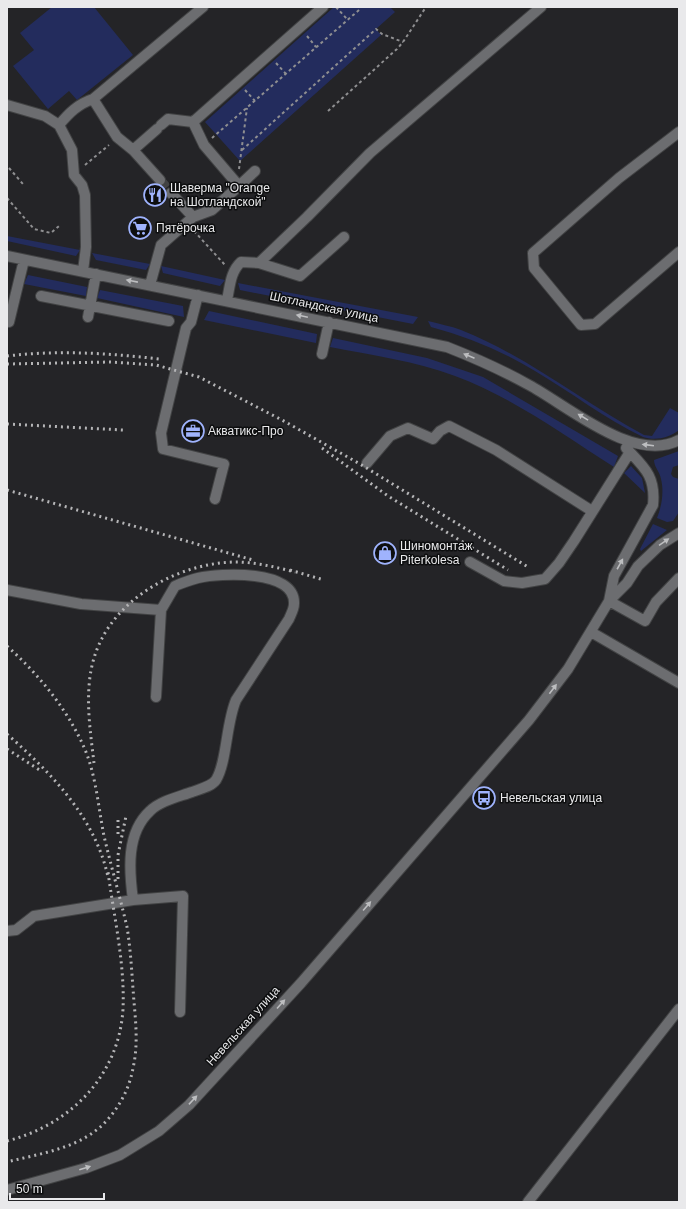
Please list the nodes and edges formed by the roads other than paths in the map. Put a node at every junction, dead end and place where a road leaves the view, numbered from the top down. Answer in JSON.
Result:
{"nodes":[{"id":1,"x":202,"y":7,"type":"edge"},
{"id":2,"x":323,"y":7,"type":"edge"},
{"id":3,"x":540,"y":7,"type":"edge"},
{"id":4,"x":94,"y":100,"type":"junction"},
{"id":5,"x":7,"y":105,"type":"edge"},
{"id":6,"x":193,"y":122,"type":"junction"},
{"id":7,"x":59,"y":126,"type":"junction"},
{"id":8,"x":679,"y":132,"type":"edge"},
{"id":9,"x":133,"y":150,"type":"junction"},
{"id":10,"x":255,"y":171,"type":"dead end"},
{"id":11,"x":160,"y":180,"type":"tunnel mouth"},
{"id":12,"x":239,"y":186,"type":"junction"},
{"id":13,"x":171,"y":193,"type":"tunnel mouth"},
{"id":14,"x":190,"y":220,"type":"junction"},
{"id":15,"x":344,"y":237,"type":"dead end"},
{"id":16,"x":679,"y":252,"type":"edge"},
{"id":17,"x":7,"y":256,"type":"edge"},
{"id":18,"x":24,"y":260,"type":"junction"},
{"id":19,"x":258,"y":263,"type":"junction"},
{"id":20,"x":83,"y":271,"type":"junction"},
{"id":21,"x":96,"y":274,"type":"junction"},
{"id":22,"x":150,"y":285,"type":"junction"},
{"id":23,"x":198,"y":295,"type":"junction"},
{"id":24,"x":41,"y":296,"type":"dead end"},
{"id":25,"x":227,"y":300,"type":"junction"},
{"id":26,"x":90,"y":306,"type":"junction"},
{"id":27,"x":88,"y":316,"type":"dead end"},
{"id":28,"x":169,"y":321,"type":"dead end"},
{"id":29,"x":9,"y":322,"type":"dead end"},
{"id":30,"x":329,"y":322,"type":"junction"},
{"id":31,"x":322,"y":354,"type":"dead end"},
{"id":32,"x":617,"y":438,"type":"junction"},
{"id":33,"x":679,"y":440,"type":"edge"},
{"id":34,"x":630,"y":452,"type":"junction"},
{"id":35,"x":367,"y":463,"type":"dead end"},
{"id":36,"x":215,"y":499,"type":"dead end"},
{"id":37,"x":592,"y":511,"type":"junction"},
{"id":38,"x":679,"y":533,"type":"edge"},
{"id":39,"x":470,"y":562,"type":"dead end"},
{"id":40,"x":679,"y":578,"type":"edge"},
{"id":41,"x":7,"y":590,"type":"edge"},
{"id":42,"x":609,"y":601,"type":"junction"},
{"id":43,"x":161,"y":610,"type":"junction"},
{"id":44,"x":591,"y":632,"type":"junction"},
{"id":45,"x":679,"y":683,"type":"edge"},
{"id":46,"x":156,"y":697,"type":"dead end"},
{"id":47,"x":133,"y":900,"type":"junction"},
{"id":48,"x":7,"y":931,"type":"edge"},
{"id":49,"x":679,"y":1009,"type":"edge"},
{"id":50,"x":180,"y":1012,"type":"dead end"},
{"id":51,"x":7,"y":1190,"type":"edge"},
{"id":52,"x":528,"y":1202,"type":"edge"}],
"edges":[{"from":1,"to":4,"type":"street"},
{"from":2,"to":6,"type":"street"},
{"from":3,"to":19,"type":"street"},
{"from":4,"to":7,"type":"street"},
{"from":4,"to":9,"type":"street"},
{"from":5,"to":7,"type":"street"},
{"from":6,"to":9,"type":"street"},
{"from":6,"to":12,"type":"street"},
{"from":7,"to":20,"type":"street"},
{"from":8,"to":16,"type":"street"},
{"from":9,"to":11,"type":"street"},
{"from":10,"to":12,"type":"street"},
{"from":12,"to":14,"type":"street"},
{"from":13,"to":14,"type":"street"},
{"from":14,"to":22,"type":"street"},
{"from":15,"to":19,"type":"street"},
{"from":17,"to":18,"type":"street","name":"Шотландская улица"},
{"from":18,"to":20,"type":"street","name":"Шотландская улица"},
{"from":18,"to":29,"type":"street"},
{"from":19,"to":25,"type":"street"},
{"from":20,"to":21,"type":"street","name":"Шотландская улица"},
{"from":22,"to":21,"type":"street","name":"Шотландская улица","one_way":true},
{"from":21,"to":26,"type":"street"},
{"from":22,"to":23,"type":"street","name":"Шотландская улица"},
{"from":23,"to":25,"type":"street","name":"Шотландская улица"},
{"from":23,"to":36,"type":"street"},
{"from":24,"to":26,"type":"street"},
{"from":30,"to":25,"type":"street","name":"Шотландская улица","one_way":true},
{"from":26,"to":27,"type":"street"},
{"from":26,"to":28,"type":"street"},
{"from":30,"to":31,"type":"street"},
{"from":32,"to":30,"type":"street","name":"Шотландская улица","one_way":true},
{"from":33,"to":32,"type":"street","one_way":true},
{"from":32,"to":34,"type":"street"},
{"from":34,"to":37,"type":"street"},
{"from":42,"to":34,"type":"street","one_way":true},
{"from":35,"to":37,"type":"street"},
{"from":37,"to":39,"type":"street"},
{"from":42,"to":38,"type":"street","one_way":true},
{"from":40,"to":42,"type":"street"},
{"from":41,"to":43,"type":"street"},
{"from":42,"to":44,"type":"street","name":"Невельская улица"},
{"from":43,"to":46,"type":"street"},
{"from":43,"to":47,"type":"street"},
{"from":44,"to":45,"type":"street"},
{"from":51,"to":44,"type":"street","name":"Невельская улица","one_way":true},
{"from":47,"to":48,"type":"street"},
{"from":47,"to":50,"type":"street"},
{"from":49,"to":52,"type":"street"}]}
